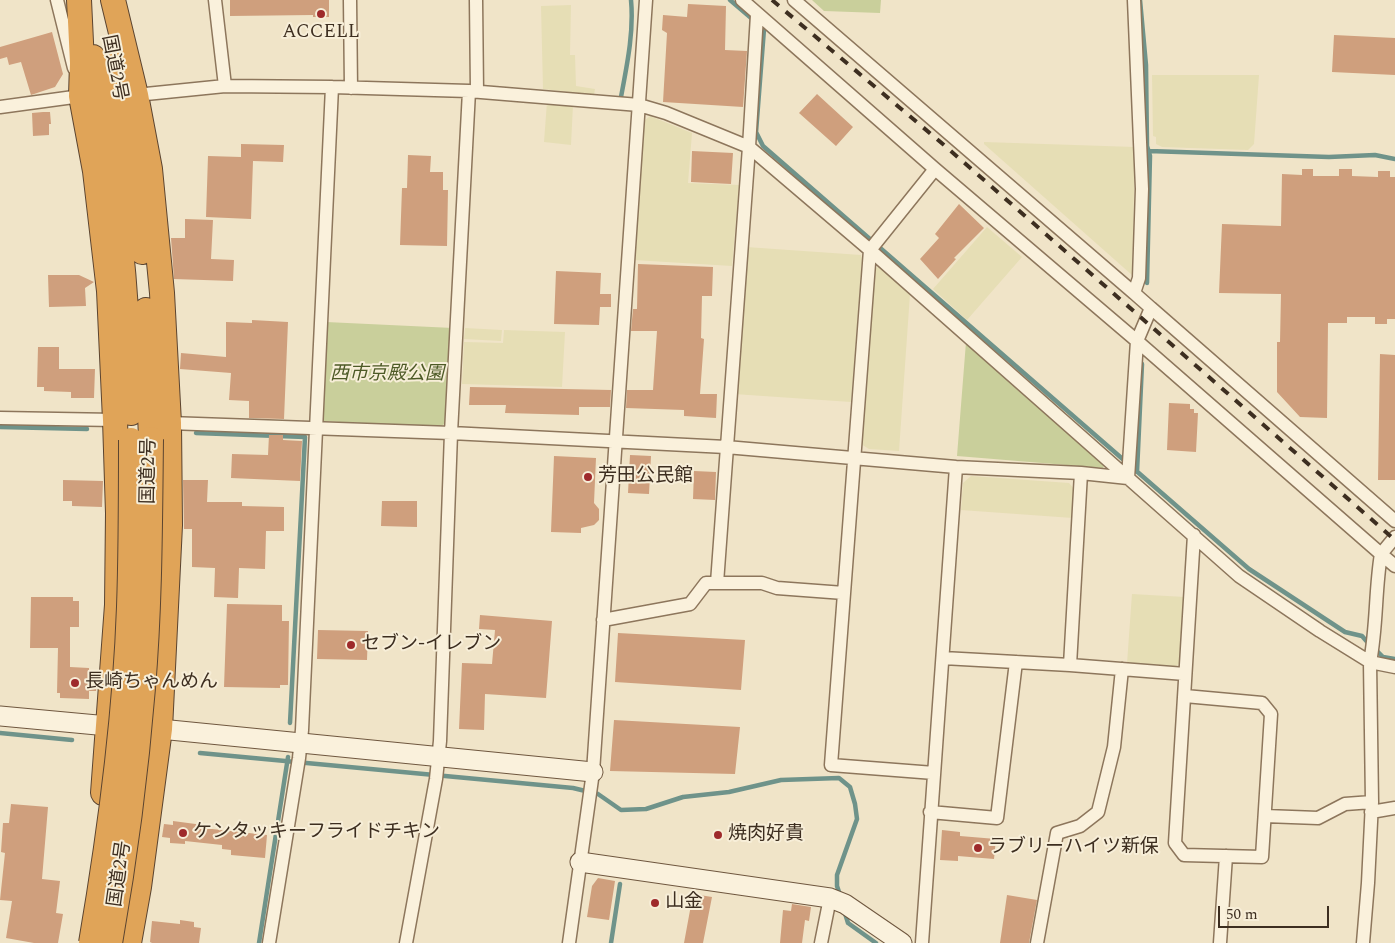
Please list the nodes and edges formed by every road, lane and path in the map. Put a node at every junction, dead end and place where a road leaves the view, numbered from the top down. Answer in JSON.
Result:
{"nodes":[{"id":1,"x":57,"y":0,"type":"edge"},
{"id":2,"x":80,"y":0,"type":"edge"},
{"id":3,"x":100,"y":0,"type":"edge"},
{"id":4,"x":113,"y":0,"type":"edge"},
{"id":5,"x":125,"y":0,"type":"edge"},
{"id":6,"x":215,"y":0,"type":"edge"},
{"id":7,"x":350,"y":0,"type":"edge"},
{"id":8,"x":476,"y":0,"type":"edge"},
{"id":9,"x":646,"y":0,"type":"edge"},
{"id":10,"x":742,"y":0,"type":"edge"},
{"id":11,"x":794,"y":0,"type":"edge"},
{"id":12,"x":1134,"y":0,"type":"edge"},
{"id":13,"x":756,"y":20,"type":"junction"},
{"id":14,"x":225,"y":86,"type":"junction"},
{"id":15,"x":332,"y":87,"type":"junction"},
{"id":16,"x":352,"y":88,"type":"junction"},
{"id":17,"x":473,"y":91,"type":"junction"},
{"id":18,"x":136,"y":94,"type":"junction"},
{"id":19,"x":81,"y":96,"type":"junction"},
{"id":20,"x":639,"y":104,"type":"junction"},
{"id":21,"x":0,"y":107,"type":"edge"},
{"id":22,"x":749,"y":147,"type":"junction"},
{"id":23,"x":935,"y":169,"type":"junction"},
{"id":24,"x":874,"y":245,"type":"junction"},
{"id":25,"x":1134,"y":293,"type":"junction"},
{"id":26,"x":1151,"y":308,"type":"junction"},
{"id":27,"x":1137,"y":341,"type":"junction"},
{"id":28,"x":0,"y":418,"type":"edge"},
{"id":29,"x":116,"y":420,"type":"junction"},
{"id":30,"x":169,"y":423,"type":"junction"},
{"id":31,"x":316,"y":428,"type":"junction"},
{"id":32,"x":451,"y":433,"type":"junction"},
{"id":33,"x":141,"y":440,"type":"junction"},
{"id":34,"x":615,"y":442,"type":"junction"},
{"id":35,"x":726,"y":447,"type":"junction"},
{"id":36,"x":853,"y":458,"type":"junction"},
{"id":37,"x":956,"y":467,"type":"junction"},
{"id":38,"x":1129,"y":469,"type":"junction"},
{"id":39,"x":1081,"y":473,"type":"junction"},
{"id":40,"x":1395,"y":521,"type":"edge"},
{"id":41,"x":1194,"y":535,"type":"junction"},
{"id":42,"x":1395,"y":537,"type":"edge"},
{"id":43,"x":1381,"y":554,"type":"junction"},
{"id":44,"x":1395,"y":566,"type":"edge"},
{"id":45,"x":717,"y":583,"type":"junction"},
{"id":46,"x":844,"y":593,"type":"junction"},
{"id":47,"x":603,"y":620,"type":"junction"},
{"id":48,"x":1372,"y":653,"type":"junction"},
{"id":49,"x":943,"y":658,"type":"junction"},
{"id":50,"x":1016,"y":662,"type":"junction"},
{"id":51,"x":1070,"y":665,"type":"junction"},
{"id":52,"x":1395,"y":667,"type":"edge"},
{"id":53,"x":1122,"y":669,"type":"junction"},
{"id":54,"x":1185,"y":674,"type":"junction"},
{"id":55,"x":1185,"y":696,"type":"junction"},
{"id":56,"x":0,"y":716,"type":"edge"},
{"id":57,"x":108,"y":726,"type":"junction"},
{"id":58,"x":160,"y":730,"type":"junction"},
{"id":59,"x":299,"y":756,"type":"junction"},
{"id":60,"x":437,"y":769,"type":"junction"},
{"id":61,"x":934,"y":773,"type":"junction"},
{"id":62,"x":591,"y":786,"type":"junction"},
{"id":63,"x":1371,"y":807,"type":"junction"},
{"id":64,"x":1395,"y":808,"type":"edge"},
{"id":65,"x":930,"y":812,"type":"junction"},
{"id":66,"x":1265,"y":816,"type":"junction"},
{"id":67,"x":1226,"y":856,"type":"junction"},
{"id":68,"x":580,"y":862,"type":"junction"},
{"id":69,"x":838,"y":901,"type":"junction"},
{"id":70,"x":79,"y":943,"type":"edge"},
{"id":71,"x":91,"y":943,"type":"edge"},
{"id":72,"x":110,"y":943,"type":"edge"},
{"id":73,"x":130,"y":943,"type":"edge"},
{"id":74,"x":269,"y":943,"type":"edge"},
{"id":75,"x":406,"y":943,"type":"edge"},
{"id":76,"x":569,"y":943,"type":"edge"},
{"id":77,"x":821,"y":943,"type":"edge"},
{"id":78,"x":902,"y":943,"type":"edge"},
{"id":79,"x":922,"y":943,"type":"edge"},
{"id":80,"x":1037,"y":943,"type":"edge"},
{"id":81,"x":1220,"y":943,"type":"edge"},
{"id":82,"x":1363,"y":943,"type":"edge"}],
"edges":[{"from":1,"to":19,"type":"street"},
{"from":2,"to":19,"type":"highway"},
{"from":2,"to":33,"type":"highway","name":"国道2号"},
{"from":3,"to":33,"type":"highway","name":"国道2号"},
{"from":4,"to":18,"type":"highway"},
{"from":5,"to":18,"type":"street"},
{"from":6,"to":14,"type":"street"},
{"from":7,"to":16,"type":"street"},
{"from":8,"to":17,"type":"street"},
{"from":9,"to":20,"type":"street"},
{"from":10,"to":13,"type":"street"},
{"from":11,"to":25,"type":"street"},
{"from":12,"to":25,"type":"street"},
{"from":13,"to":22,"type":"street"},
{"from":13,"to":23,"type":"street"},
{"from":14,"to":15,"type":"street"},
{"from":14,"to":18,"type":"street"},
{"from":15,"to":16,"type":"street"},
{"from":15,"to":31,"type":"street"},
{"from":16,"to":17,"type":"street"},
{"from":17,"to":20,"type":"street"},
{"from":17,"to":32,"type":"street"},
{"from":18,"to":30,"type":"highway"},
{"from":19,"to":21,"type":"street"},
{"from":19,"to":29,"type":"highway"},
{"from":20,"to":22,"type":"street"},
{"from":20,"to":34,"type":"street"},
{"from":22,"to":24,"type":"street"},
{"from":22,"to":35,"type":"street"},
{"from":23,"to":24,"type":"street"},
{"from":23,"to":27,"type":"street"},
{"from":24,"to":36,"type":"street"},
{"from":24,"to":38,"type":"street"},
{"from":25,"to":26,"type":"street"},
{"from":26,"to":27,"type":"street"},
{"from":26,"to":40,"type":"street"},
{"from":27,"to":38,"type":"street"},
{"from":27,"to":43,"type":"street"},
{"from":28,"to":29,"type":"street"},
{"from":29,"to":57,"type":"highway"},
{"from":30,"to":31,"type":"street"},
{"from":30,"to":58,"type":"highway"},
{"from":31,"to":32,"type":"street"},
{"from":31,"to":59,"type":"street"},
{"from":32,"to":34,"type":"street"},
{"from":32,"to":60,"type":"street"},
{"from":33,"to":71,"type":"highway","name":"国道2号","bridge":true},
{"from":33,"to":72,"type":"highway","name":"国道2号","bridge":true},
{"from":34,"to":35,"type":"street"},
{"from":34,"to":47,"type":"street"},
{"from":35,"to":36,"type":"street"},
{"from":35,"to":45,"type":"street"},
{"from":36,"to":37,"type":"street"},
{"from":36,"to":46,"type":"street"},
{"from":37,"to":39,"type":"street"},
{"from":37,"to":49,"type":"street"},
{"from":38,"to":39,"type":"street"},
{"from":38,"to":41,"type":"street"},
{"from":39,"to":51,"type":"street"},
{"from":41,"to":48,"type":"street"},
{"from":41,"to":54,"type":"street"},
{"from":42,"to":43,"type":"street"},
{"from":43,"to":44,"type":"street"},
{"from":43,"to":48,"type":"street"},
{"from":45,"to":46,"type":"street"},
{"from":45,"to":47,"type":"street"},
{"from":46,"to":61,"type":"street"},
{"from":47,"to":62,"type":"street"},
{"from":48,"to":52,"type":"street"},
{"from":48,"to":63,"type":"street"},
{"from":49,"to":50,"type":"street"},
{"from":49,"to":61,"type":"street"},
{"from":50,"to":51,"type":"street"},
{"from":50,"to":65,"type":"street"},
{"from":51,"to":53,"type":"street"},
{"from":53,"to":54,"type":"street"},
{"from":53,"to":80,"type":"street"},
{"from":54,"to":55,"type":"street"},
{"from":55,"to":66,"type":"street"},
{"from":55,"to":67,"type":"street"},
{"from":56,"to":57,"type":"street"},
{"from":57,"to":58,"type":"street"},
{"from":57,"to":70,"type":"highway"},
{"from":58,"to":59,"type":"street"},
{"from":58,"to":73,"type":"highway"},
{"from":59,"to":60,"type":"street"},
{"from":59,"to":74,"type":"street"},
{"from":60,"to":62,"type":"street"},
{"from":60,"to":75,"type":"street"},
{"from":61,"to":65,"type":"street"},
{"from":62,"to":68,"type":"street"},
{"from":63,"to":64,"type":"street"},
{"from":63,"to":66,"type":"street"},
{"from":63,"to":82,"type":"street"},
{"from":65,"to":79,"type":"street"},
{"from":66,"to":67,"type":"street"},
{"from":67,"to":81,"type":"street"},
{"from":68,"to":69,"type":"street"},
{"from":68,"to":76,"type":"street"},
{"from":69,"to":77,"type":"street"},
{"from":69,"to":78,"type":"street"}]}
